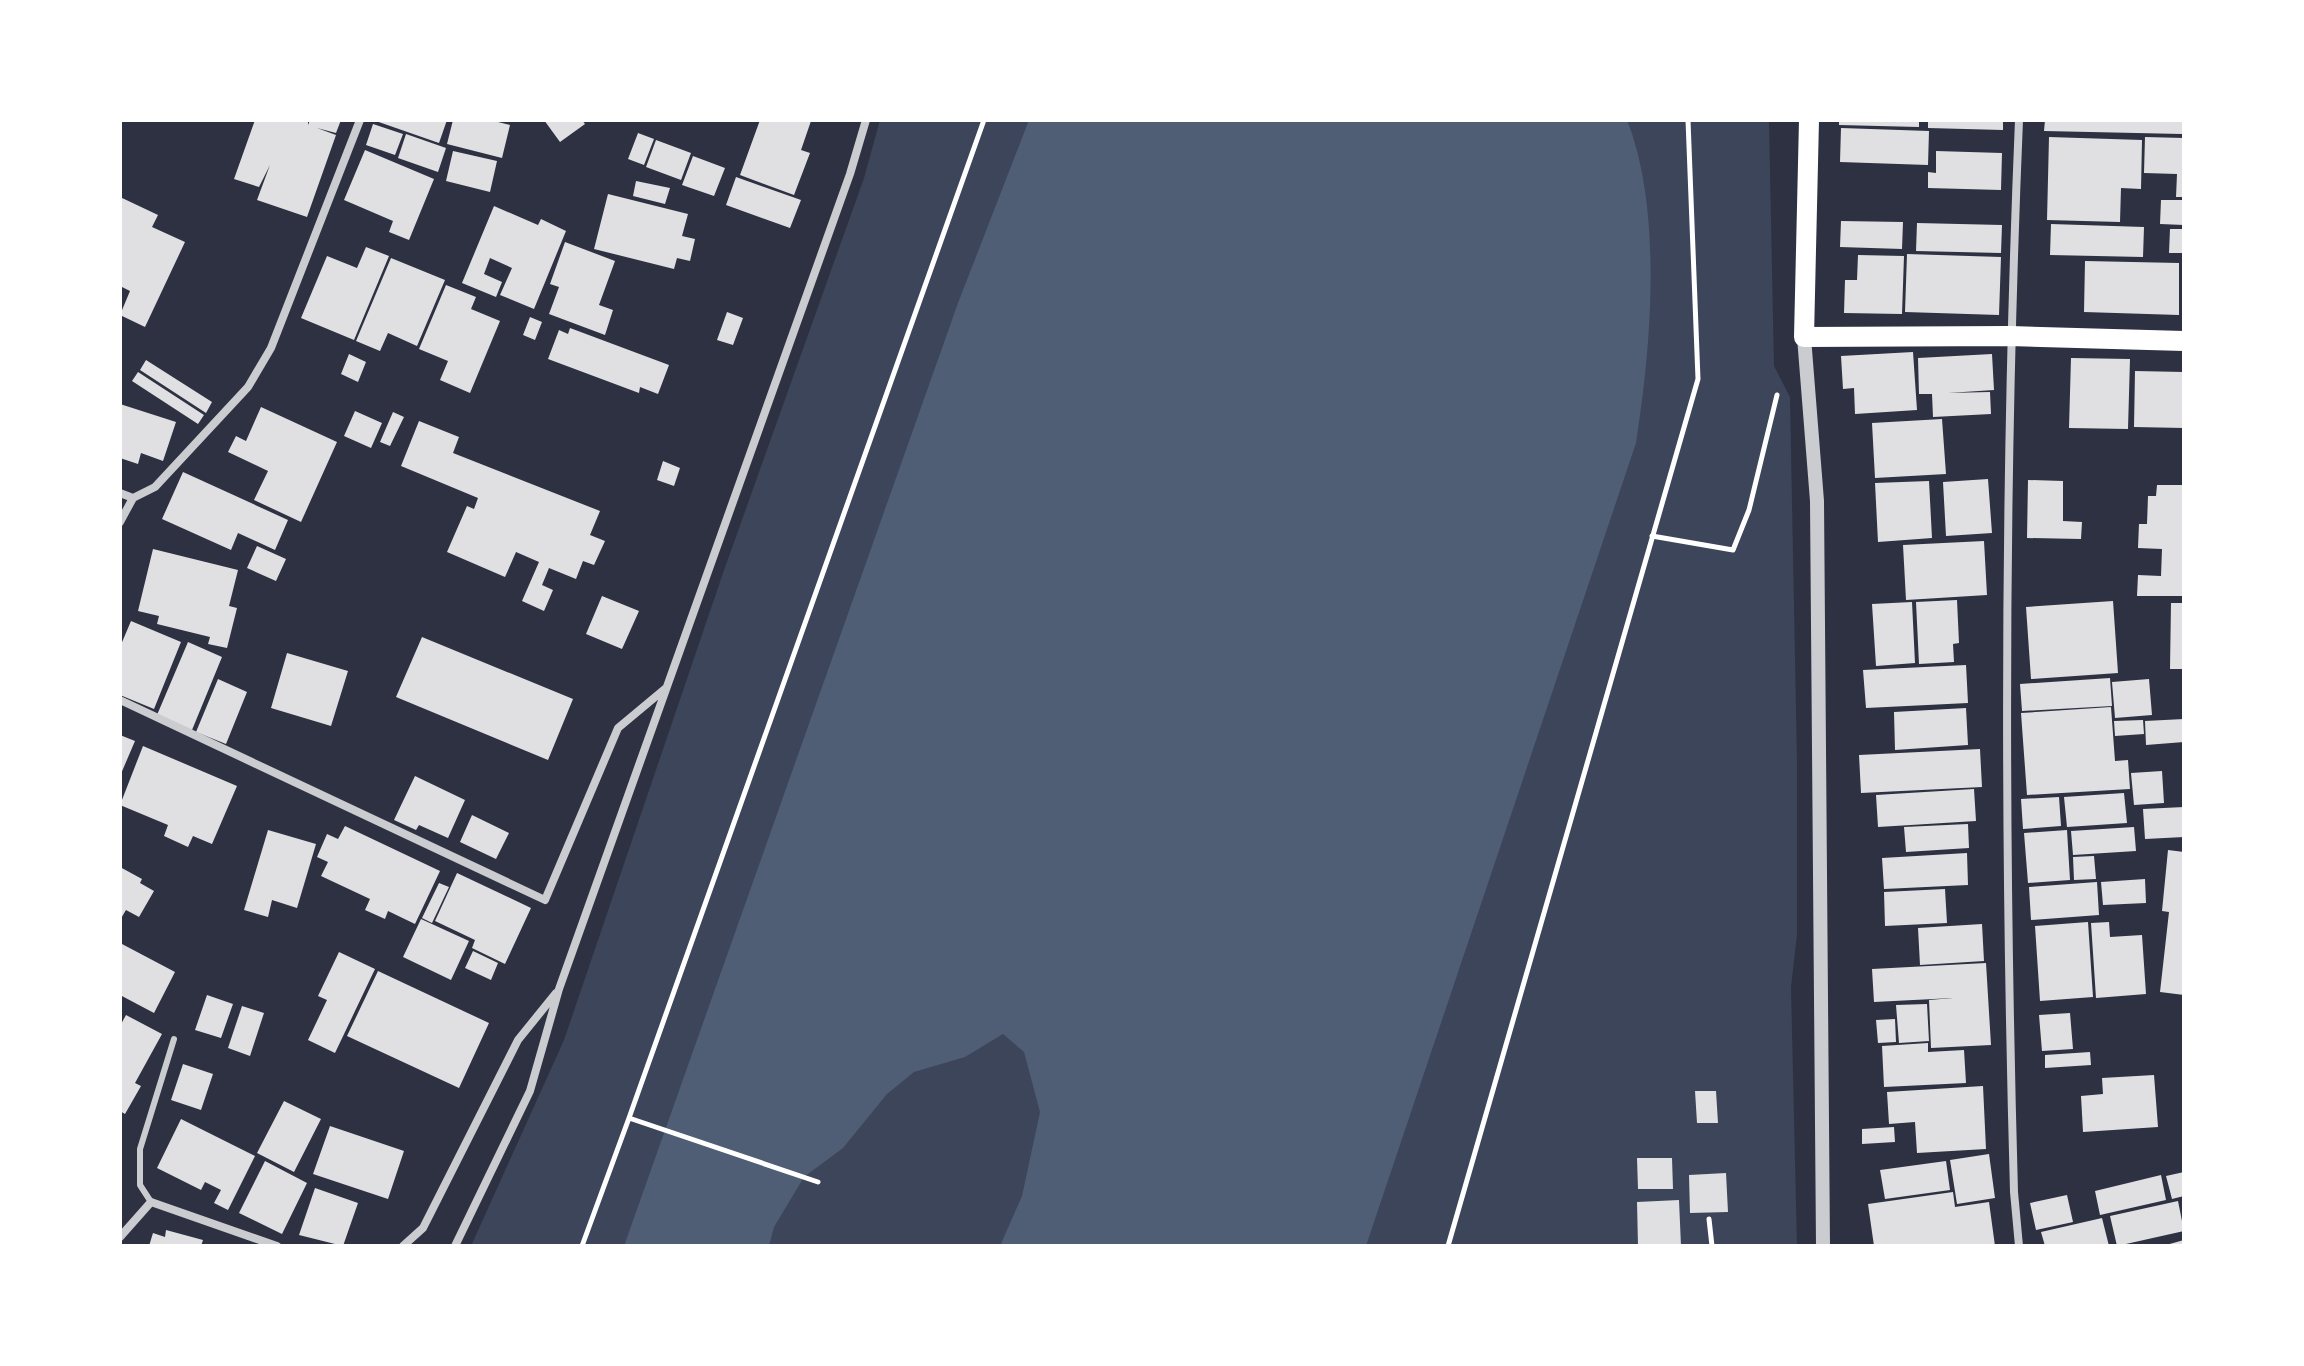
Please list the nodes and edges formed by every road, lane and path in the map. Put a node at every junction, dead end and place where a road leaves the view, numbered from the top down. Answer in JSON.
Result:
{"nodes":[{"id":1,"x":360,"y":120,"type":"edge"},
{"id":2,"x":866,"y":120,"type":"edge"},
{"id":3,"x":984,"y":120,"type":"edge"},
{"id":4,"x":1688,"y":120,"type":"edge"},
{"id":5,"x":1809,"y":120,"type":"edge"},
{"id":6,"x":2019,"y":120,"type":"edge"},
{"id":7,"x":2010,"y":336,"type":"junction"},
{"id":8,"x":1804,"y":337,"type":"junction"},
{"id":9,"x":2184,"y":341,"type":"edge"},
{"id":10,"x":1778,"y":392,"type":"dead end"},
{"id":11,"x":120,"y":493,"type":"edge"},
{"id":12,"x":133,"y":498,"type":"junction"},
{"id":13,"x":120,"y":522,"type":"edge"},
{"id":14,"x":1652,"y":536,"type":"junction"},
{"id":15,"x":667,"y":687,"type":"junction"},
{"id":16,"x":120,"y":700,"type":"edge"},
{"id":17,"x":559,"y":989,"type":"junction"},
{"id":18,"x":174,"y":1039,"type":"dead end"},
{"id":19,"x":629,"y":1118,"type":"junction"},
{"id":20,"x":818,"y":1182,"type":"dead end"},
{"id":21,"x":151,"y":1202,"type":"junction"},
{"id":22,"x":1709,"y":1219,"type":"dead end"},
{"id":23,"x":120,"y":1237,"type":"edge"},
{"id":24,"x":277,"y":1246,"type":"edge"},
{"id":25,"x":403,"y":1246,"type":"edge"},
{"id":26,"x":455,"y":1246,"type":"edge"},
{"id":27,"x":582,"y":1246,"type":"edge"},
{"id":28,"x":1448,"y":1246,"type":"edge"},
{"id":29,"x":1712,"y":1246,"type":"edge"},
{"id":30,"x":1823,"y":1246,"type":"edge"},
{"id":31,"x":2019,"y":1246,"type":"edge"}],
"edges":[{"from":1,"to":12,"type":"street"},
{"from":2,"to":15,"type":"street"},
{"from":3,"to":19,"type":"path"},
{"from":4,"to":14,"type":"path"},
{"from":5,"to":8,"type":"main road"},
{"from":6,"to":7,"type":"street"},
{"from":7,"to":8,"type":"main road"},
{"from":7,"to":9,"type":"main road"},
{"from":7,"to":31,"type":"street"},
{"from":8,"to":30,"type":"street"},
{"from":10,"to":14,"type":"path"},
{"from":11,"to":12,"type":"street"},
{"from":12,"to":13,"type":"street"},
{"from":14,"to":28,"type":"path"},
{"from":15,"to":16,"type":"street"},
{"from":15,"to":17,"type":"street"},
{"from":17,"to":25,"type":"street"},
{"from":17,"to":26,"type":"street"},
{"from":18,"to":21,"type":"lane"},
{"from":19,"to":20,"type":"path"},
{"from":19,"to":27,"type":"path"},
{"from":21,"to":23,"type":"street"},
{"from":21,"to":24,"type":"street"},
{"from":22,"to":29,"type":"path"}]}
